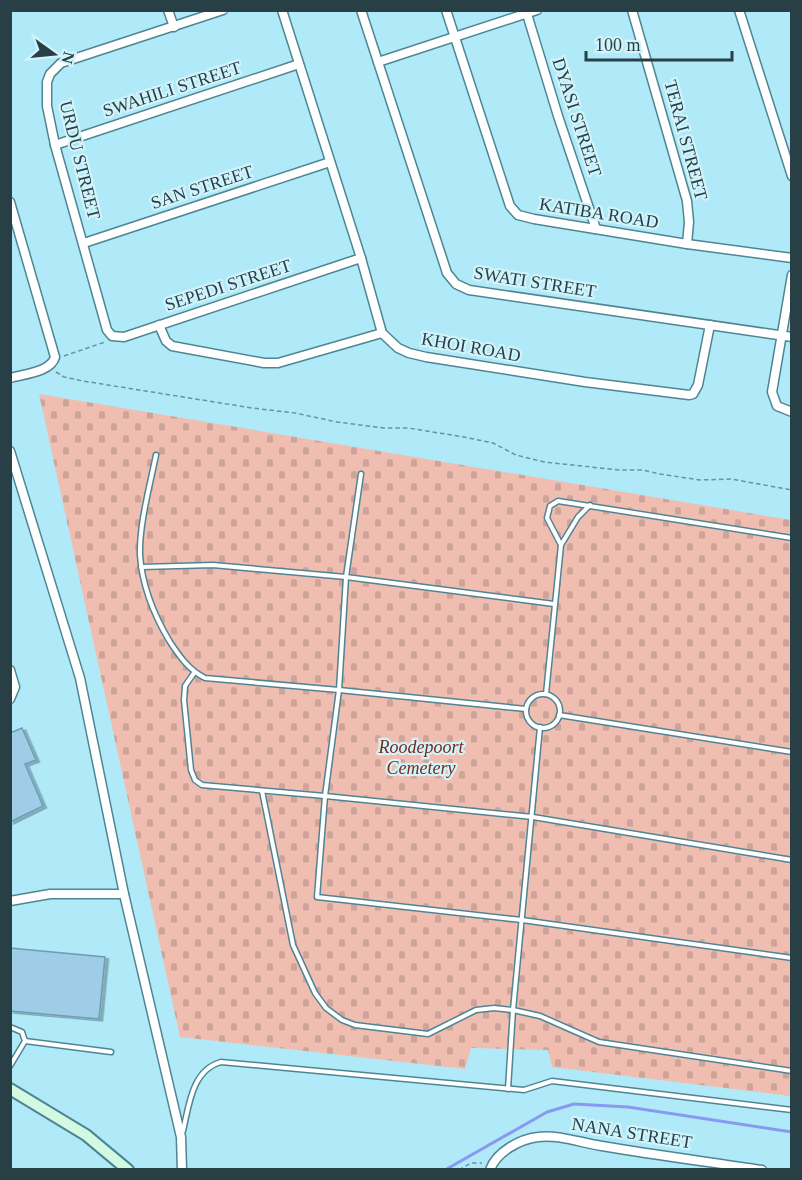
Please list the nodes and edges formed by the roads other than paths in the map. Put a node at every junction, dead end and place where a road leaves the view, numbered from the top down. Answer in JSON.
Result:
{"nodes":[{"id":1,"x":168,"y":10,"type":"edge"},
{"id":2,"x":223,"y":10,"type":"edge"},
{"id":3,"x":282,"y":10,"type":"edge"},
{"id":4,"x":361,"y":10,"type":"edge"},
{"id":5,"x":446,"y":10,"type":"edge"},
{"id":6,"x":537,"y":10,"type":"edge"},
{"id":7,"x":632,"y":10,"type":"edge"},
{"id":8,"x":739,"y":10,"type":"edge"},
{"id":9,"x":527,"y":14,"type":"junction"},
{"id":10,"x":174,"y":27,"type":"junction"},
{"id":11,"x":455,"y":38,"type":"junction"},
{"id":12,"x":378,"y":62,"type":"junction"},
{"id":13,"x":299,"y":64,"type":"junction"},
{"id":14,"x":55,"y":145,"type":"junction"},
{"id":15,"x":330,"y":162,"type":"junction"},
{"id":16,"x":792,"y":176,"type":"edge"},
{"id":17,"x":10,"y":202,"type":"edge"},
{"id":18,"x":596,"y":229,"type":"junction"},
{"id":19,"x":84,"y":243,"type":"junction"},
{"id":20,"x":687,"y":244,"type":"junction"},
{"id":21,"x":361,"y":258,"type":"junction"},
{"id":22,"x":792,"y":258,"type":"edge"},
{"id":23,"x":792,"y":275,"type":"edge"},
{"id":24,"x":159,"y":325,"type":"junction"},
{"id":25,"x":710,"y":325,"type":"junction"},
{"id":26,"x":110,"y":333,"type":"joint"},
{"id":27,"x":382,"y":333,"type":"junction"},
{"id":28,"x":781,"y":336,"type":"junction"},
{"id":29,"x":792,"y":337,"type":"edge"},
{"id":30,"x":10,"y":378,"type":"edge"},
{"id":31,"x":792,"y":412,"type":"edge"},
{"id":32,"x":10,"y":451,"type":"edge"},
{"id":33,"x":156,"y":454,"type":"dead end"},
{"id":34,"x":362,"y":474,"type":"dead end"},
{"id":35,"x":590,"y":505,"type":"junction"},
{"id":36,"x":792,"y":538,"type":"edge"},
{"id":37,"x":561,"y":545,"type":"junction"},
{"id":38,"x":141,"y":567,"type":"junction"},
{"id":39,"x":346,"y":577,"type":"junction"},
{"id":40,"x":554,"y":604,"type":"junction"},
{"id":41,"x":10,"y":669,"type":"edge"},
{"id":42,"x":194,"y":673,"type":"junction"},
{"id":43,"x":339,"y":690,"type":"junction"},
{"id":44,"x":546,"y":694,"type":"junction"},
{"id":45,"x":10,"y":699,"type":"edge"},
{"id":46,"x":526,"y":709,"type":"junction"},
{"id":47,"x":559,"y":715,"type":"junction"},
{"id":48,"x":540,"y":728,"type":"junction"},
{"id":49,"x":792,"y":752,"type":"edge"},
{"id":50,"x":262,"y":791,"type":"junction"},
{"id":51,"x":325,"y":796,"type":"junction"},
{"id":52,"x":532,"y":817,"type":"junction"},
{"id":53,"x":792,"y":860,"type":"edge"},
{"id":54,"x":124,"y":894,"type":"junction"},
{"id":55,"x":10,"y":901,"type":"edge"},
{"id":56,"x":522,"y":920,"type":"junction"},
{"id":57,"x":792,"y":958,"type":"edge"},
{"id":58,"x":513,"y":1010,"type":"junction"},
{"id":59,"x":10,"y":1027,"type":"edge"},
{"id":60,"x":25,"y":1041,"type":"junction"},
{"id":61,"x":111,"y":1052,"type":"dead end"},
{"id":62,"x":10,"y":1066,"type":"edge"},
{"id":63,"x":792,"y":1071,"type":"edge"},
{"id":64,"x":10,"y":1089,"type":"edge"},
{"id":65,"x":508,"y":1089,"type":"junction"},
{"id":66,"x":792,"y":1110,"type":"edge"},
{"id":67,"x":181,"y":1137,"type":"junction"},
{"id":68,"x":491,"y":1166,"type":"edge"},
{"id":69,"x":128,"y":1170,"type":"edge"},
{"id":70,"x":182,"y":1170,"type":"edge"},
{"id":71,"x":762,"y":1170,"type":"edge"}],
"edges":[{"from":1,"to":10,"type":"street"},
{"from":2,"to":10,"type":"street","name":"URDU STREET"},
{"from":3,"to":13,"type":"street"},
{"from":4,"to":12,"type":"street","name":"SWATI STREET"},
{"from":5,"to":11,"type":"street"},
{"from":6,"to":9,"type":"street"},
{"from":7,"to":20,"type":"street","name":"TERAI STREET"},
{"from":8,"to":16,"type":"street"},
{"from":9,"to":11,"type":"street"},
{"from":9,"to":18,"type":"street","name":"DYASI STREET"},
{"from":10,"to":14,"type":"street","name":"URDU STREET"},
{"from":11,"to":12,"type":"street"},
{"from":11,"to":18,"type":"street","name":"KATIBA ROAD"},
{"from":12,"to":25,"type":"street","name":"SWATI STREET"},
{"from":13,"to":14,"type":"street","name":"SWAHILI STREET"},
{"from":13,"to":15,"type":"street"},
{"from":14,"to":19,"type":"street","name":"URDU STREET"},
{"from":15,"to":19,"type":"street","name":"SAN STREET"},
{"from":15,"to":21,"type":"street"},
{"from":17,"to":30,"type":"street"},
{"from":18,"to":20,"type":"street","name":"KATIBA ROAD"},
{"from":19,"to":26,"type":"street","name":"URDU STREET"},
{"from":20,"to":22,"type":"street","name":"KATIBA ROAD"},
{"from":21,"to":24,"type":"street","name":"SEPEDI STREET"},
{"from":21,"to":27,"type":"street"},
{"from":23,"to":28,"type":"street"},
{"from":24,"to":26,"type":"street","name":"SEPEDI STREET"},
{"from":24,"to":27,"type":"street"},
{"from":25,"to":27,"type":"street","name":"KHOI ROAD"},
{"from":25,"to":28,"type":"street","name":"SWATI STREET"},
{"from":28,"to":29,"type":"street","name":"SWATI STREET"},
{"from":28,"to":31,"type":"street"},
{"from":32,"to":54,"type":"street"},
{"from":33,"to":38,"type":"lane"},
{"from":34,"to":39,"type":"lane"},
{"from":35,"to":36,"type":"lane"},
{"from":35,"to":37,"type":"lane"},
{"from":35,"to":37,"type":"lane"},
{"from":37,"to":40,"type":"lane"},
{"from":38,"to":39,"type":"lane"},
{"from":38,"to":42,"type":"lane"},
{"from":39,"to":40,"type":"lane"},
{"from":39,"to":43,"type":"lane"},
{"from":40,"to":44,"type":"lane"},
{"from":41,"to":45,"type":"street"},
{"from":42,"to":43,"type":"lane"},
{"from":42,"to":50,"type":"lane"},
{"from":43,"to":46,"type":"lane"},
{"from":43,"to":51,"type":"lane"},
{"from":44,"to":46,"type":"lane"},
{"from":44,"to":47,"type":"lane"},
{"from":46,"to":48,"type":"lane"},
{"from":47,"to":48,"type":"lane"},
{"from":47,"to":49,"type":"lane"},
{"from":48,"to":52,"type":"lane"},
{"from":50,"to":51,"type":"lane"},
{"from":50,"to":58,"type":"lane"},
{"from":51,"to":52,"type":"lane"},
{"from":51,"to":56,"type":"lane"},
{"from":52,"to":53,"type":"lane"},
{"from":52,"to":56,"type":"lane"},
{"from":54,"to":55,"type":"street"},
{"from":54,"to":67,"type":"street"},
{"from":56,"to":57,"type":"lane"},
{"from":56,"to":58,"type":"lane"},
{"from":58,"to":63,"type":"lane"},
{"from":58,"to":65,"type":"lane"},
{"from":59,"to":60,"type":"lane"},
{"from":60,"to":61,"type":"lane"},
{"from":60,"to":62,"type":"lane"},
{"from":64,"to":69,"type":"main road"},
{"from":65,"to":66,"type":"lane"},
{"from":65,"to":67,"type":"lane"},
{"from":67,"to":70,"type":"street"},
{"from":68,"to":71,"type":"street","name":"NANA STREET"}]}
